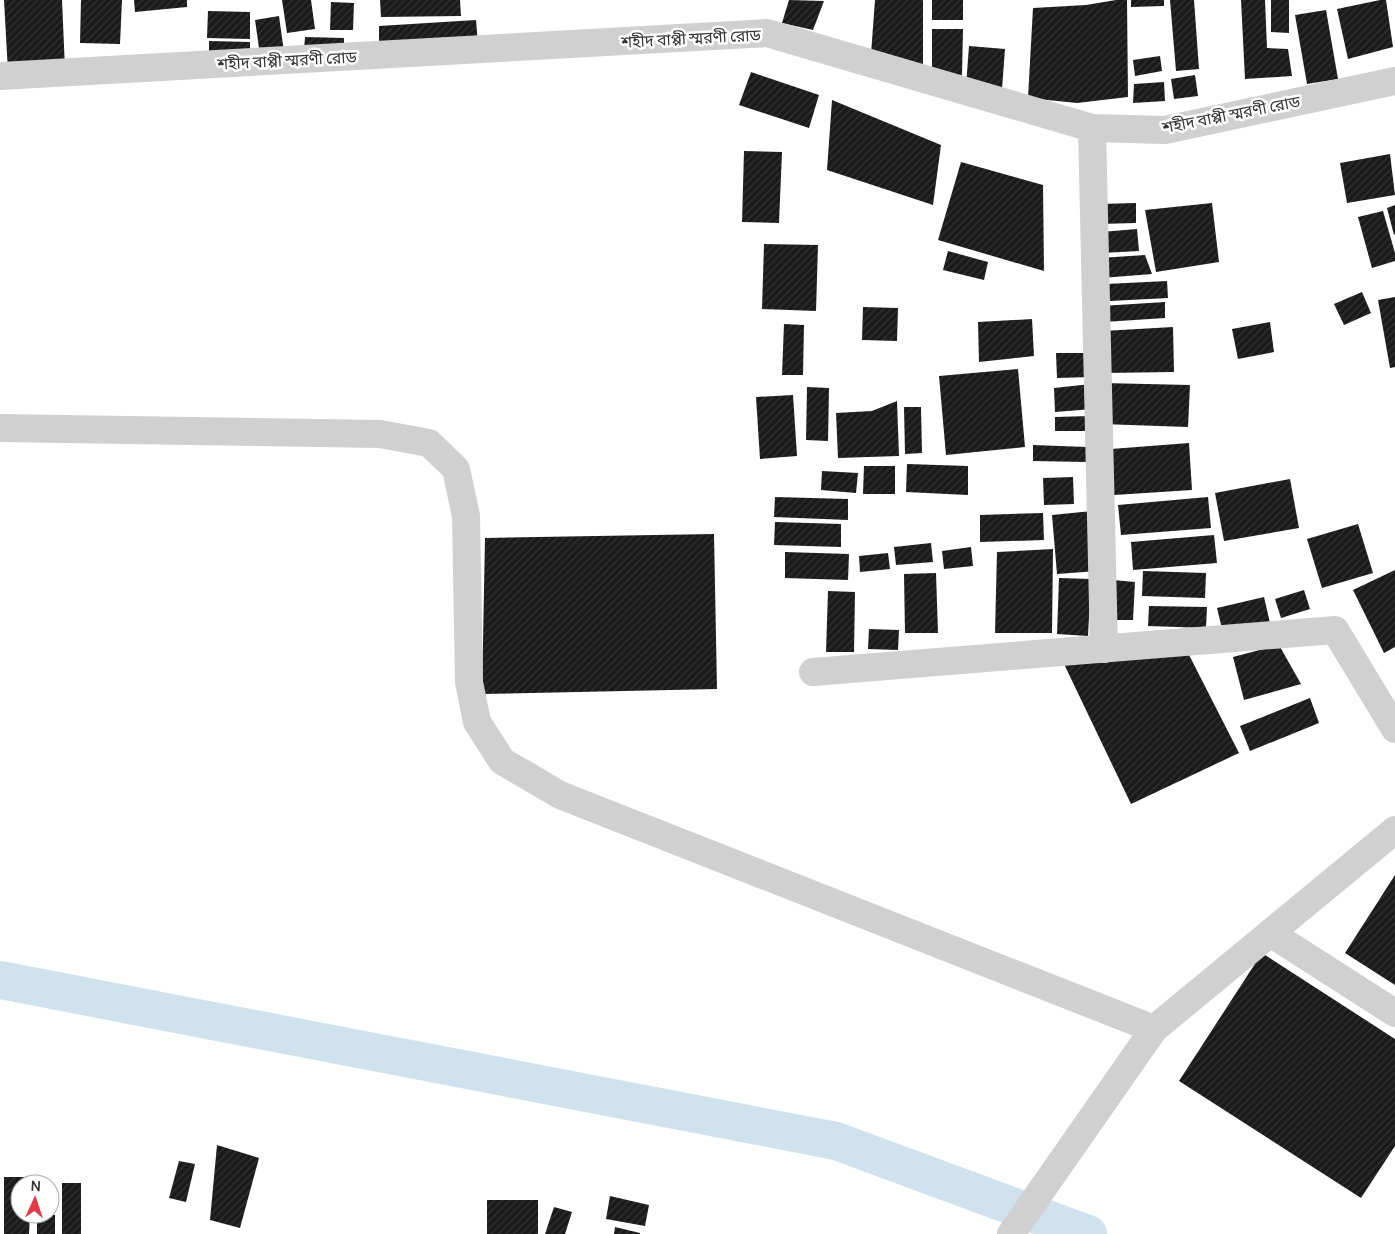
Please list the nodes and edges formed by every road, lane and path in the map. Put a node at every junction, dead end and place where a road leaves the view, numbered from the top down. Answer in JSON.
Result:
{"nodes":[{"id":1,"x":0,"y":76,"type":"edge"},
{"id":2,"x":1395,"y":81,"type":"edge"},
{"id":3,"x":1092,"y":128,"type":"junction"},
{"id":4,"x":0,"y":428,"type":"edge"},
{"id":5,"x":1104,"y":649,"type":"junction"},
{"id":6,"x":813,"y":672,"type":"dead end"},
{"id":7,"x":1395,"y":729,"type":"edge"},
{"id":8,"x":1395,"y":830,"type":"edge"},
{"id":9,"x":1270,"y":933,"type":"junction"},
{"id":10,"x":1395,"y":1013,"type":"edge"},
{"id":11,"x":1154,"y":1029,"type":"junction"},
{"id":12,"x":1011,"y":1234,"type":"edge"}],
"edges":[{"from":1,"to":3,"type":"street","name":"শহীদ বাপ্পী স্মরণী রোড"},
{"from":2,"to":3,"type":"street","name":"শহীদ বাপ্পী স্মরণী রোড"},
{"from":3,"to":5,"type":"street"},
{"from":4,"to":11,"type":"street"},
{"from":5,"to":6,"type":"street"},
{"from":5,"to":7,"type":"street"},
{"from":8,"to":9,"type":"street"},
{"from":9,"to":10,"type":"street"},
{"from":9,"to":11,"type":"street"},
{"from":11,"to":12,"type":"street"}]}
